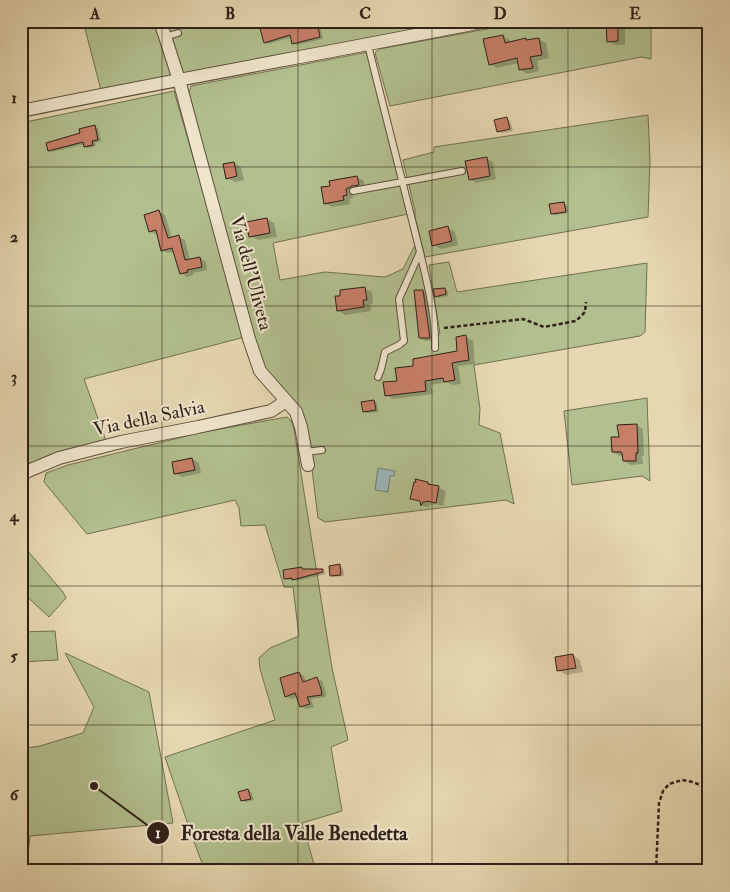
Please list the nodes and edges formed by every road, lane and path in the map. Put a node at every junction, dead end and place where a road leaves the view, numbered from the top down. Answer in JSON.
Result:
{"nodes":[{"id":1,"x":160,"y":21,"type":"edge"},
{"id":2,"x":487,"y":21,"type":"edge"},
{"id":3,"x":178,"y":33,"type":"dead end"},
{"id":4,"x":165,"y":37,"type":"junction"},
{"id":5,"x":368,"y":44,"type":"junction"},
{"id":6,"x":178,"y":80,"type":"junction"},
{"id":7,"x":21,"y":111,"type":"edge"},
{"id":8,"x":462,"y":171,"type":"dead end"},
{"id":9,"x":403,"y":182,"type":"junction"},
{"id":10,"x":354,"y":191,"type":"dead end"},
{"id":11,"x":420,"y":252,"type":"junction"},
{"id":12,"x":586,"y":302,"type":"dead end"},
{"id":13,"x":435,"y":329,"type":"junction"},
{"id":14,"x":435,"y":348,"type":"dead end"},
{"id":15,"x":378,"y":378,"type":"dead end"},
{"id":16,"x":286,"y":401,"type":"junction"},
{"id":17,"x":322,"y":450,"type":"dead end"},
{"id":18,"x":306,"y":452,"type":"junction"},
{"id":19,"x":308,"y":465,"type":"dead end"},
{"id":20,"x":21,"y":476,"type":"edge"},
{"id":21,"x":709,"y":789,"type":"edge"},
{"id":22,"x":656,"y":871,"type":"edge"}],
"edges":[{"from":1,"to":4,"type":"street","name":"Via dell'Uliveta"},
{"from":2,"to":5,"type":"street"},
{"from":3,"to":4,"type":"lane"},
{"from":4,"to":6,"type":"street","name":"Via dell'Uliveta"},
{"from":5,"to":6,"type":"street"},
{"from":5,"to":9,"type":"lane"},
{"from":6,"to":7,"type":"street"},
{"from":6,"to":16,"type":"street","name":"Via dell'Uliveta"},
{"from":8,"to":9,"type":"lane"},
{"from":9,"to":10,"type":"lane"},
{"from":9,"to":11,"type":"lane"},
{"from":11,"to":13,"type":"lane"},
{"from":11,"to":15,"type":"lane"},
{"from":12,"to":13,"type":"path"},
{"from":13,"to":14,"type":"lane"},
{"from":16,"to":18,"type":"street","name":"Via dell'Uliveta"},
{"from":16,"to":20,"type":"street","name":"Via della Salvia"},
{"from":17,"to":18,"type":"lane"},
{"from":18,"to":19,"type":"street","name":"Via dell'Uliveta"},
{"from":21,"to":22,"type":"path"}]}
